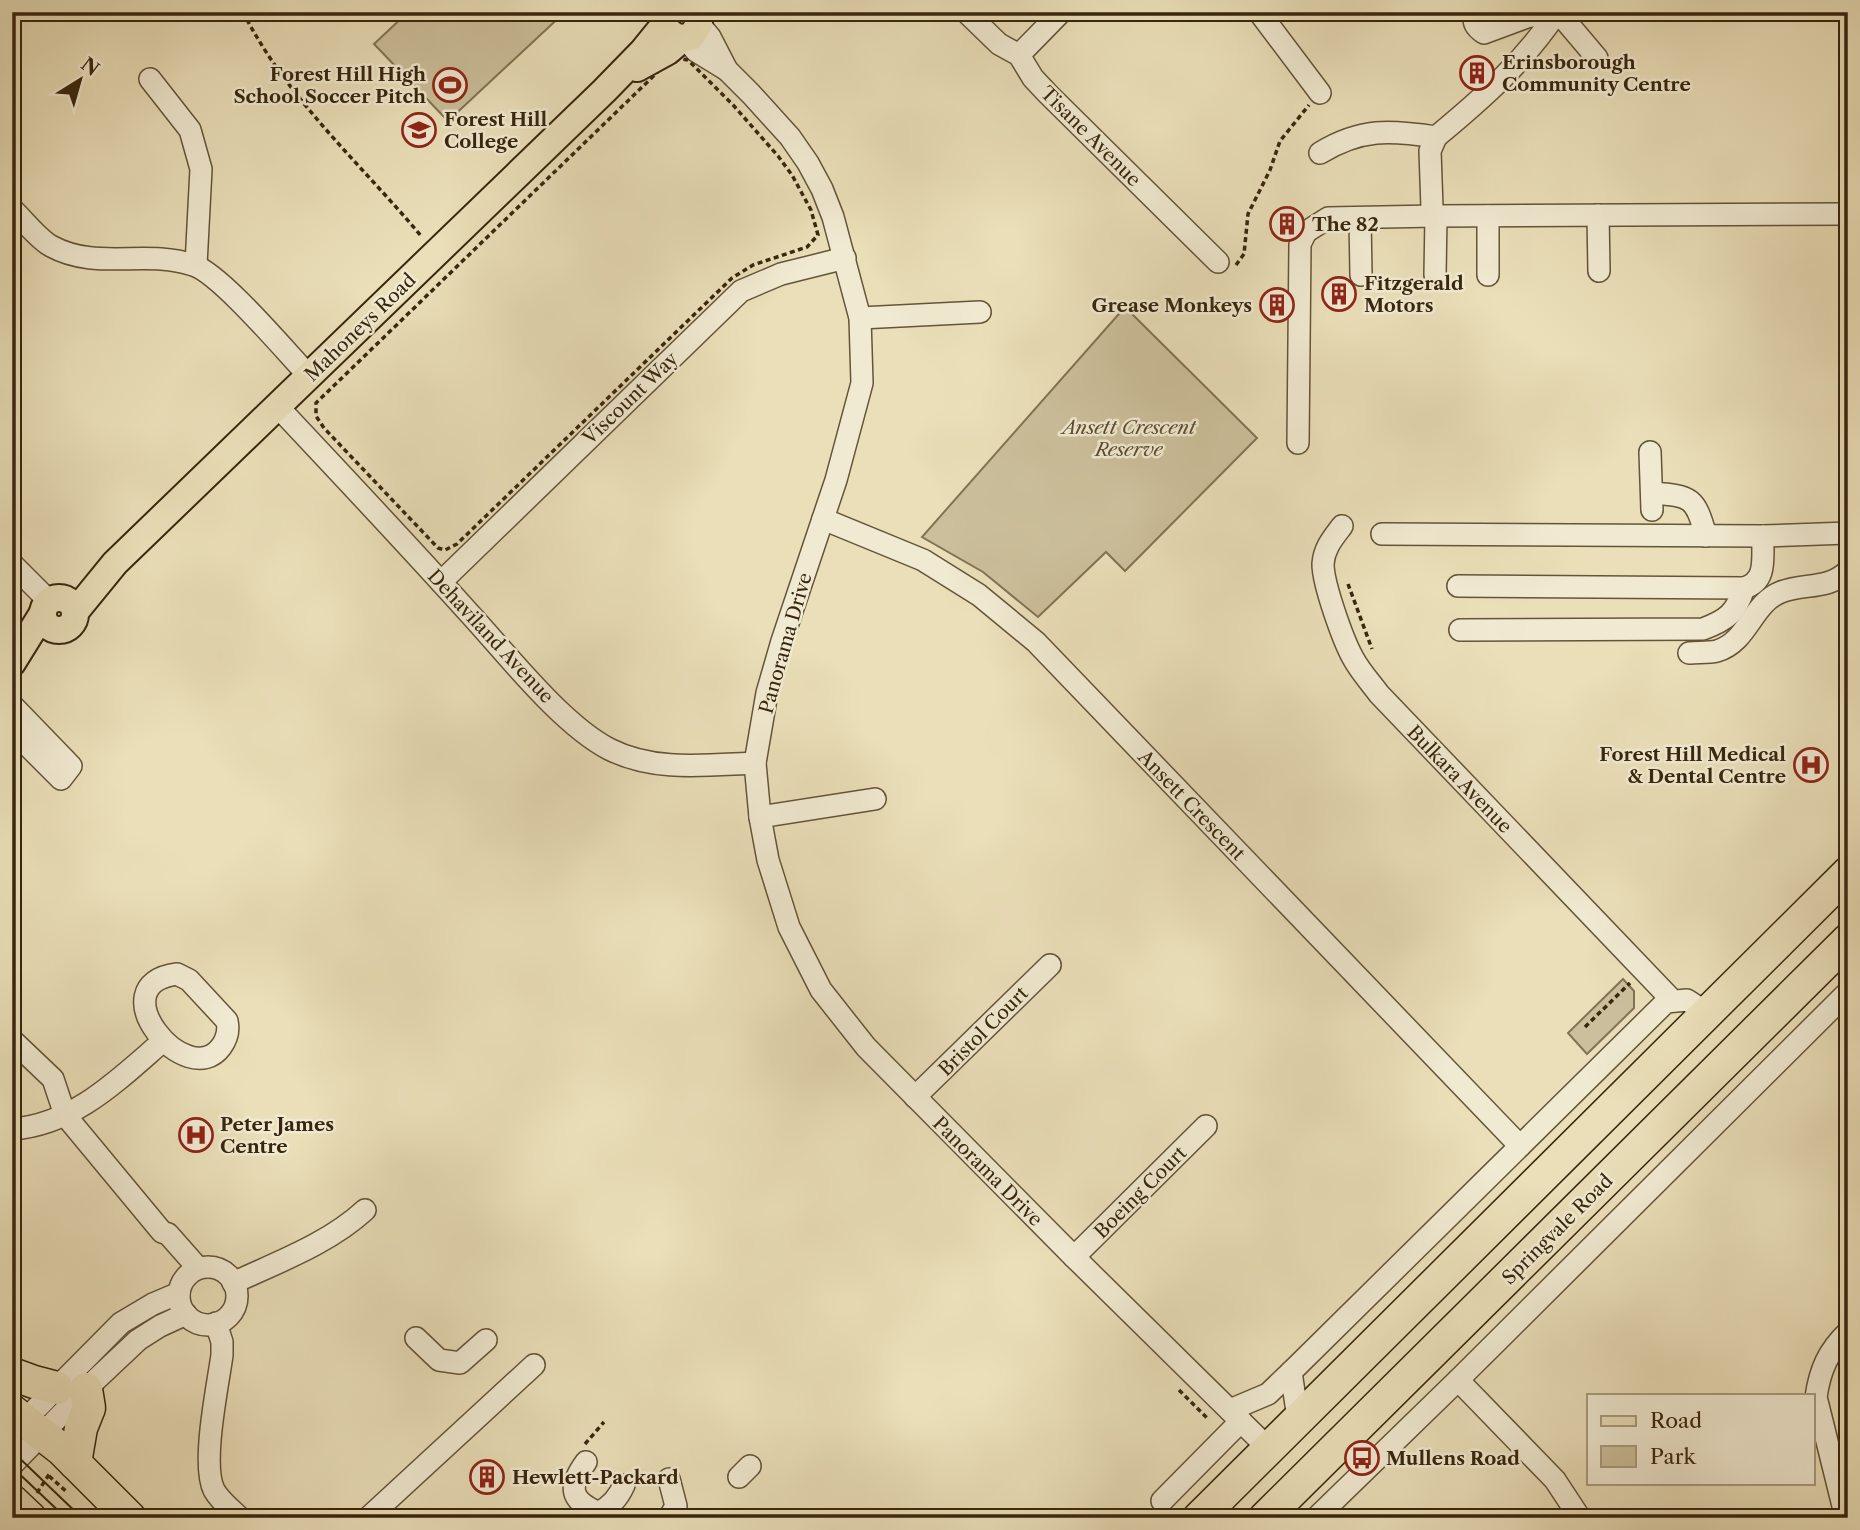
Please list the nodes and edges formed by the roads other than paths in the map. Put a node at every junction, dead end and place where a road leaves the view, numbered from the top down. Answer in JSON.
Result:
{"nodes":[{"id":1,"x":966,"y":12,"type":"edge"},
{"id":2,"x":1061,"y":12,"type":"edge"},
{"id":3,"x":1259,"y":12,"type":"edge"},
{"id":4,"x":1474,"y":12,"type":"edge"},
{"id":5,"x":1556,"y":12,"type":"edge"},
{"id":6,"x":688,"y":23,"type":"edge"},
{"id":7,"x":1018,"y":55,"type":"junction"},
{"id":8,"x":1597,"y":58,"type":"dead end"},
{"id":9,"x":150,"y":79,"type":"dead end"},
{"id":10,"x":1320,"y":93,"type":"road end"},
{"id":11,"x":1436,"y":137,"type":"junction"},
{"id":12,"x":1320,"y":153,"type":"dead end"},
{"id":13,"x":12,"y":209,"type":"edge"},
{"id":14,"x":1848,"y":214,"type":"edge"},
{"id":15,"x":1598,"y":215,"type":"junction"},
{"id":16,"x":1436,"y":216,"type":"junction"},
{"id":17,"x":1488,"y":216,"type":"junction"},
{"id":18,"x":1360,"y":218,"type":"junction"},
{"id":19,"x":845,"y":258,"type":"junction"},
{"id":20,"x":1218,"y":262,"type":"road end"},
{"id":21,"x":196,"y":265,"type":"junction"},
{"id":22,"x":1599,"y":271,"type":"dead end"},
{"id":23,"x":1361,"y":275,"type":"dead end"},
{"id":24,"x":1435,"y":275,"type":"dead end"},
{"id":25,"x":1488,"y":275,"type":"dead end"},
{"id":26,"x":980,"y":312,"type":"dead end"},
{"id":27,"x":860,"y":318,"type":"junction"},
{"id":28,"x":309,"y":376,"type":"junction"},
{"id":29,"x":278,"y":407,"type":"junction"},
{"id":30,"x":1298,"y":443,"type":"dead end"},
{"id":31,"x":1650,"y":452,"type":"dead end"},
{"id":32,"x":823,"y":519,"type":"junction"},
{"id":33,"x":1342,"y":526,"type":"dead end"},
{"id":34,"x":1848,"y":533,"type":"edge"},
{"id":35,"x":1382,"y":534,"type":"dead end"},
{"id":36,"x":1706,"y":536,"type":"junction"},
{"id":37,"x":1763,"y":536,"type":"junction"},
{"id":38,"x":12,"y":564,"type":"edge"},
{"id":39,"x":1848,"y":571,"type":"edge"},
{"id":40,"x":441,"y":582,"type":"junction"},
{"id":41,"x":1458,"y":586,"type":"dead end"},
{"id":42,"x":1744,"y":588,"type":"junction"},
{"id":43,"x":56,"y":611,"type":"junction"},
{"id":44,"x":1460,"y":630,"type":"dead end"},
{"id":45,"x":1689,"y":653,"type":"dead end"},
{"id":46,"x":12,"y":664,"type":"edge"},
{"id":47,"x":12,"y":705,"type":"edge"},
{"id":48,"x":12,"y":730,"type":"edge"},
{"id":49,"x":755,"y":763,"type":"junction"},
{"id":50,"x":876,"y":799,"type":"dead end"},
{"id":51,"x":760,"y":817,"type":"junction"},
{"id":52,"x":1848,"y":873,"type":"edge"},
{"id":53,"x":1848,"y":940,"type":"edge"},
{"id":54,"x":1050,"y":965,"type":"dead end"},
{"id":55,"x":1848,"y":992,"type":"edge"},
{"id":56,"x":1671,"y":1000,"type":"junction"},
{"id":57,"x":1707,"y":1013,"type":"junction"},
{"id":58,"x":12,"y":1040,"type":"edge"},
{"id":59,"x":163,"y":1041,"type":"dead end"},
{"id":60,"x":915,"y":1097,"type":"junction"},
{"id":61,"x":65,"y":1115,"type":"junction"},
{"id":62,"x":1206,"y":1126,"type":"dead end"},
{"id":63,"x":12,"y":1129,"type":"edge"},
{"id":64,"x":1520,"y":1146,"type":"junction"},
{"id":65,"x":365,"y":1210,"type":"dead end"},
{"id":66,"x":1074,"y":1257,"type":"junction"},
{"id":67,"x":188,"y":1279,"type":"junction"},
{"id":68,"x":233,"y":1283,"type":"junction"},
{"id":69,"x":186,"y":1314,"type":"junction"},
{"id":70,"x":216,"y":1323,"type":"junction"},
{"id":71,"x":1848,"y":1332,"type":"edge"},
{"id":72,"x":416,"y":1338,"type":"dead end"},
{"id":73,"x":486,"y":1340,"type":"dead end"},
{"id":74,"x":534,"y":1365,"type":"dead end"},
{"id":75,"x":1291,"y":1373,"type":"junction"},
{"id":76,"x":12,"y":1374,"type":"edge"},
{"id":77,"x":1458,"y":1380,"type":"junction"},
{"id":78,"x":71,"y":1388,"type":"junction"},
{"id":79,"x":1236,"y":1416,"type":"junction"},
{"id":80,"x":1298,"y":1418,"type":"junction"},
{"id":81,"x":23,"y":1425,"type":"edge"},
{"id":82,"x":1268,"y":1448,"type":"junction"},
{"id":83,"x":582,"y":1458,"type":"road end"},
{"id":84,"x":75,"y":1463,"type":"junction"},
{"id":85,"x":12,"y":1465,"type":"edge"},
{"id":86,"x":669,"y":1479,"type":"dead end"},
{"id":87,"x":624,"y":1485,"type":"dead end"},
{"id":88,"x":1162,"y":1501,"type":"dead end"},
{"id":89,"x":603,"y":1515,"type":"edge"},
{"id":90,"x":130,"y":1518,"type":"edge"},
{"id":91,"x":240,"y":1518,"type":"edge"},
{"id":92,"x":368,"y":1518,"type":"edge"},
{"id":93,"x":669,"y":1518,"type":"edge"},
{"id":94,"x":1199,"y":1518,"type":"edge"},
{"id":95,"x":1265,"y":1518,"type":"edge"},
{"id":96,"x":1317,"y":1518,"type":"edge"},
{"id":97,"x":1580,"y":1518,"type":"edge"},
{"id":98,"x":1846,"y":1518,"type":"edge"}],
"edges":[{"from":1,"to":7,"type":"street","name":"Tisane Avenue"},
{"from":2,"to":7,"type":"street"},
{"from":3,"to":10,"type":"street"},
{"from":4,"to":5,"type":"street"},
{"from":5,"to":8,"type":"street"},
{"from":5,"to":11,"type":"street"},
{"from":6,"to":19,"type":"street","name":"Panorama Drive"},
{"from":6,"to":28,"type":"main road","name":"Mahoneys Road"},
{"from":7,"to":20,"type":"street","name":"Tisane Avenue"},
{"from":9,"to":21,"type":"street"},
{"from":11,"to":12,"type":"street"},
{"from":11,"to":16,"type":"street"},
{"from":13,"to":21,"type":"street"},
{"from":14,"to":15,"type":"street"},
{"from":15,"to":17,"type":"street"},
{"from":15,"to":22,"type":"street"},
{"from":16,"to":17,"type":"street"},
{"from":16,"to":18,"type":"street"},
{"from":16,"to":24,"type":"street"},
{"from":17,"to":25,"type":"street"},
{"from":18,"to":23,"type":"street"},
{"from":18,"to":30,"type":"street"},
{"from":19,"to":27,"type":"street","name":"Panorama Drive"},
{"from":19,"to":40,"type":"street","name":"Viscount Way"},
{"from":21,"to":28,"type":"street"},
{"from":26,"to":27,"type":"street"},
{"from":27,"to":32,"type":"street","name":"Panorama Drive"},
{"from":28,"to":29,"type":"main road","name":"Mahoneys Road"},
{"from":29,"to":40,"type":"street","name":"Dehaviland Avenue"},
{"from":29,"to":43,"type":"main road","name":"Mahoneys Road"},
{"from":31,"to":36,"type":"street"},
{"from":32,"to":49,"type":"street","name":"Panorama Drive"},
{"from":32,"to":64,"type":"street","name":"Ansett Crescent"},
{"from":33,"to":56,"type":"street","name":"Bulkara Avenue"},
{"from":34,"to":37,"type":"street"},
{"from":35,"to":36,"type":"street"},
{"from":36,"to":37,"type":"street"},
{"from":37,"to":42,"type":"street"},
{"from":38,"to":43,"type":"street"},
{"from":39,"to":45,"type":"street"},
{"from":40,"to":49,"type":"street","name":"Dehaviland Avenue"},
{"from":41,"to":42,"type":"street"},
{"from":42,"to":44,"type":"street"},
{"from":43,"to":46,"type":"main road","name":"Mahoneys Road"},
{"from":47,"to":48,"type":"street"},
{"from":49,"to":51,"type":"street","name":"Panorama Drive"},
{"from":50,"to":51,"type":"street"},
{"from":51,"to":60,"type":"street","name":"Panorama Drive"},
{"from":52,"to":57,"type":"highway"},
{"from":53,"to":95,"type":"highway","name":"Springvale Road"},
{"from":54,"to":60,"type":"street","name":"Bristol Court"},
{"from":55,"to":77,"type":"street","name":"Springvale Road"},
{"from":56,"to":57,"type":"street"},
{"from":56,"to":64,"type":"street"},
{"from":57,"to":80,"type":"highway"},
{"from":58,"to":61,"type":"street"},
{"from":59,"to":61,"type":"street"},
{"from":60,"to":66,"type":"street","name":"Panorama Drive"},
{"from":61,"to":63,"type":"street"},
{"from":61,"to":67,"type":"street"},
{"from":62,"to":66,"type":"street","name":"Boeing Court"},
{"from":64,"to":75,"type":"street"},
{"from":65,"to":68,"type":"street"},
{"from":66,"to":79,"type":"street","name":"Panorama Drive"},
{"from":67,"to":68,"type":"street"},
{"from":67,"to":69,"type":"street"},
{"from":67,"to":78,"type":"street"},
{"from":68,"to":70,"type":"street"},
{"from":69,"to":70,"type":"street"},
{"from":69,"to":78,"type":"street"},
{"from":70,"to":91,"type":"street"},
{"from":71,"to":98,"type":"street"},
{"from":72,"to":73,"type":"street"},
{"from":74,"to":92,"type":"street"},
{"from":75,"to":79,"type":"street"},
{"from":75,"to":80,"type":"street"},
{"from":76,"to":78,"type":"highway"},
{"from":77,"to":96,"type":"street","name":"Springvale Road"},
{"from":77,"to":97,"type":"street"},
{"from":78,"to":81,"type":"street"},
{"from":78,"to":81,"type":"street"},
{"from":78,"to":84,"type":"highway"},
{"from":79,"to":82,"type":"street","name":"Panorama Drive"},
{"from":79,"to":88,"type":"street"},
{"from":80,"to":82,"type":"highway"},
{"from":81,"to":84,"type":"highway"},
{"from":81,"to":85,"type":"street"},
{"from":82,"to":94,"type":"highway"},
{"from":83,"to":89,"type":"street"},
{"from":84,"to":90,"type":"highway"},
{"from":86,"to":93,"type":"street"},
{"from":87,"to":89,"type":"street"}]}
